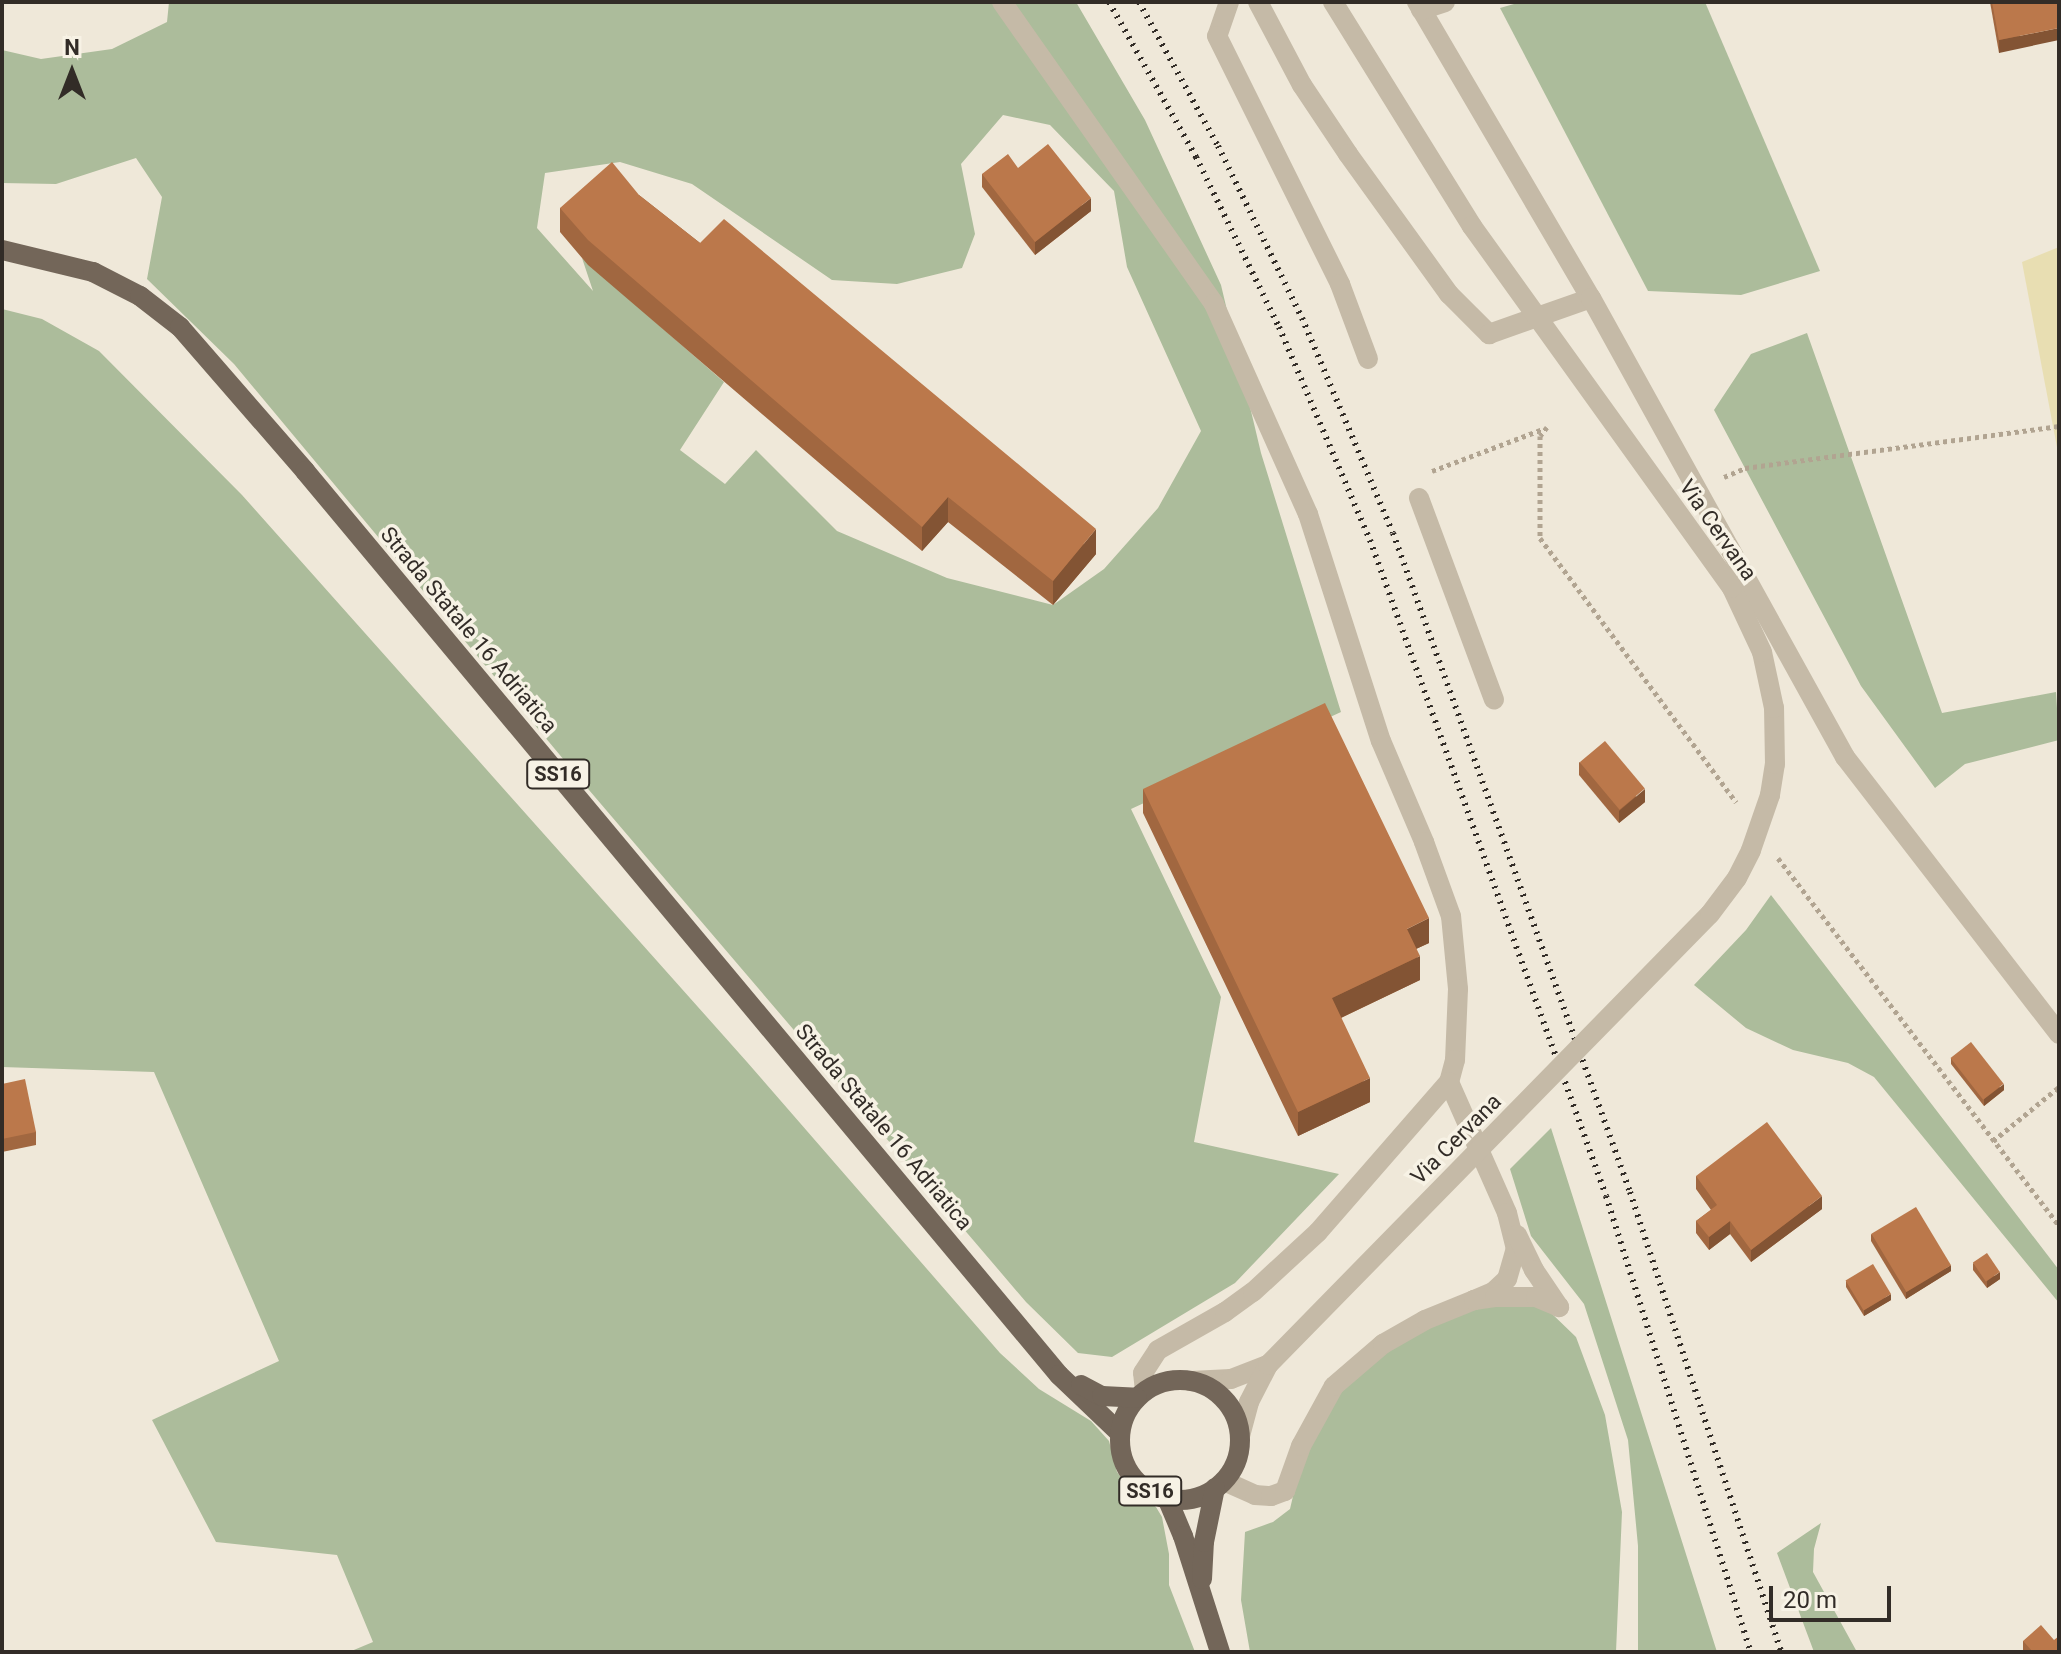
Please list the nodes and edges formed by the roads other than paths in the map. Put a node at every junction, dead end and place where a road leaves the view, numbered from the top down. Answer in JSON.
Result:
{"nodes":[{"id":1,"x":1002,"y":2,"type":"edge"},
{"id":2,"x":1229,"y":2,"type":"edge"},
{"id":3,"x":1258,"y":2,"type":"edge"},
{"id":4,"x":1333,"y":2,"type":"edge"},
{"id":5,"x":1445,"y":2,"type":"edge"},
{"id":6,"x":1419,"y":6,"type":"edge"},
{"id":7,"x":2,"y":250,"type":"edge"},
{"id":8,"x":1591,"y":298,"type":"junction"},
{"id":9,"x":1368,"y":359,"type":"dead end"},
{"id":10,"x":1419,"y":498,"type":"dead end"},
{"id":11,"x":1494,"y":700,"type":"dead end"},
{"id":12,"x":2059,"y":1034,"type":"edge"},
{"id":13,"x":1449,"y":1082,"type":"junction"},
{"id":14,"x":1507,"y":1213,"type":"junction"},
{"id":15,"x":1474,"y":1300,"type":"junction"},
{"id":16,"x":1268,"y":1365,"type":"junction"},
{"id":17,"x":1059,"y":1375,"type":"junction"},
{"id":18,"x":1191,"y":1381,"type":"junction"},
{"id":19,"x":1141,"y":1394,"type":"junction"},
{"id":20,"x":1120,"y":1433,"type":"junction"},
{"id":21,"x":1240,"y":1436,"type":"junction"},
{"id":22,"x":1219,"y":1484,"type":"junction"},
{"id":23,"x":1167,"y":1498,"type":"junction"},
{"id":24,"x":1202,"y":1599,"type":"junction"},
{"id":25,"x":1220,"y":1652,"type":"edge"}],
"edges":[{"from":1,"to":13,"type":"street"},
{"from":2,"to":9,"type":"street"},
{"from":3,"to":8,"type":"street"},
{"from":4,"to":16,"type":"street","name":"Via Cervana","bridge":true},
{"from":5,"to":6,"type":"street"},
{"from":6,"to":8,"type":"street"},
{"from":7,"to":17,"type":"main road","name":"Strada Statale 16 Adriatica","number":"SS16"},
{"from":8,"to":12,"type":"street"},
{"from":10,"to":11,"type":"street"},
{"from":13,"to":14,"type":"street"},
{"from":13,"to":19,"type":"street"},
{"from":14,"to":15,"type":"street"},
{"from":14,"to":15,"type":"street"},
{"from":15,"to":22,"type":"street"},
{"from":16,"to":18,"type":"street","name":"Via Cervana"},
{"from":16,"to":21,"type":"street","name":"Via Cervana"},
{"from":17,"to":19,"type":"main road","number":"SS16"},
{"from":17,"to":20,"type":"main road","number":"SS16"},
{"from":18,"to":19,"type":"main road","number":"SS16"},
{"from":18,"to":21,"type":"main road"},
{"from":19,"to":20,"type":"main road"},
{"from":20,"to":23,"type":"main road","number":"SS16"},
{"from":21,"to":22,"type":"main road","number":"SS16"},
{"from":22,"to":23,"type":"main road","number":"SS16"},
{"from":22,"to":24,"type":"main road","number":"SS16"},
{"from":23,"to":24,"type":"main road","number":"SS16"},
{"from":24,"to":25,"type":"main road","number":"SS16"}]}
